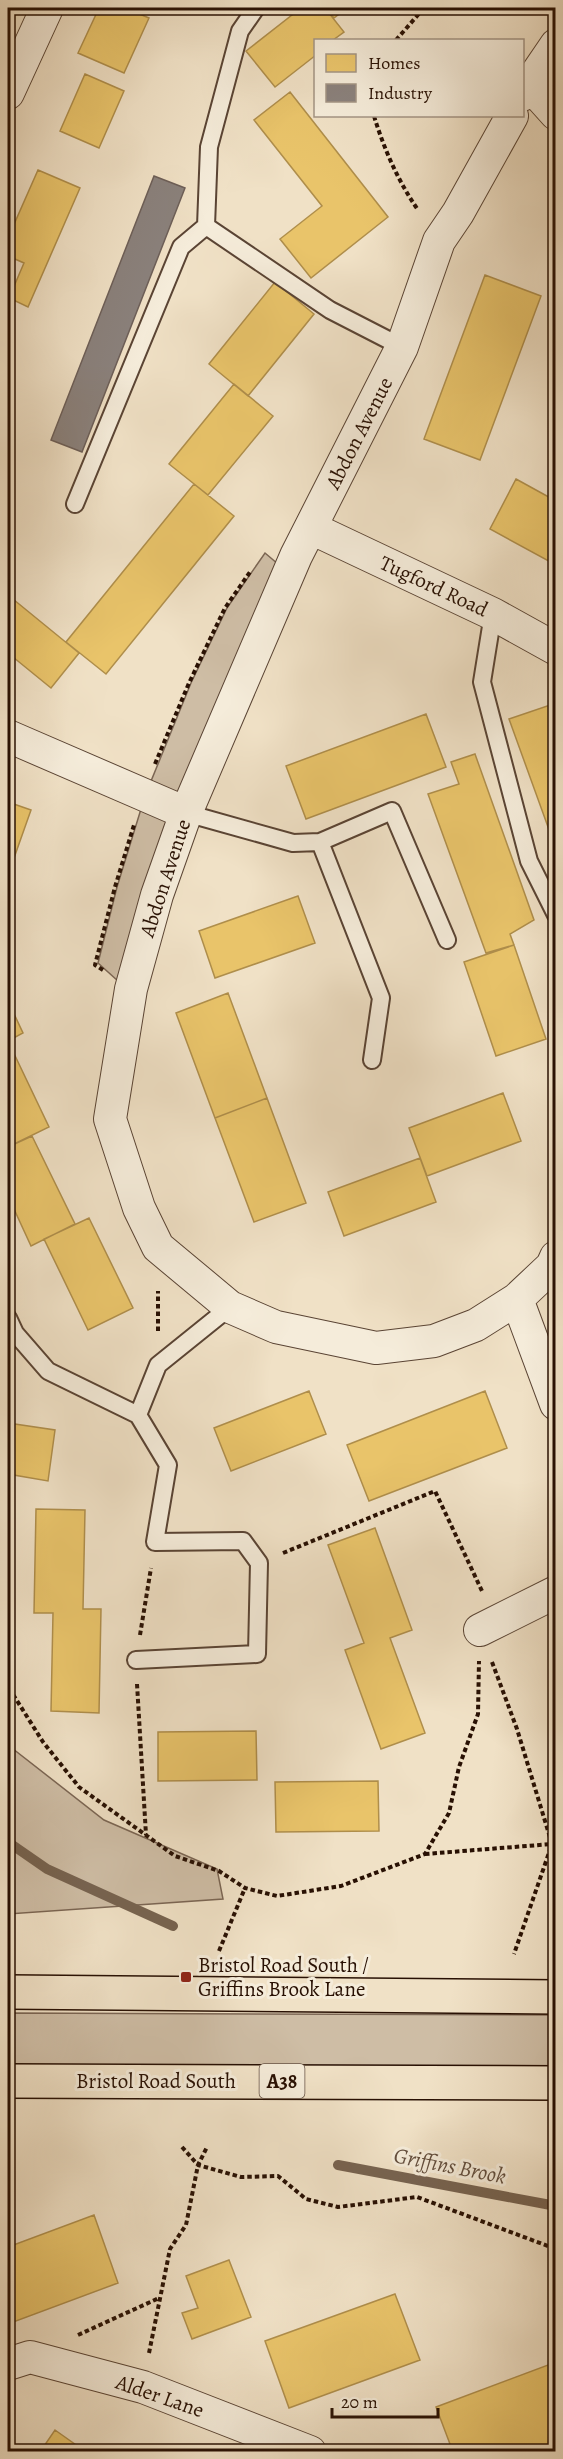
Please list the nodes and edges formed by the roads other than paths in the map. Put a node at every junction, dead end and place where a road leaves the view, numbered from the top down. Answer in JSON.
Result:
{"nodes":[{"id":1,"x":47,"y":8,"type":"edge"},
{"id":2,"x":256,"y":8,"type":"edge"},
{"id":3,"x":555,"y":45,"type":"edge"},
{"id":4,"x":526,"y":90,"type":"edge"},
{"id":5,"x":8,"y":93,"type":"edge"},
{"id":6,"x":555,"y":114,"type":"edge"},
{"id":7,"x":511,"y":117,"type":"edge"},
{"id":8,"x":206,"y":226,"type":"junction"},
{"id":9,"x":402,"y":347,"type":"junction"},
{"id":10,"x":75,"y":504,"type":"dead end"},
{"id":11,"x":311,"y":528,"type":"junction"},
{"id":12,"x":493,"y":614,"type":"junction"},
{"id":13,"x":555,"y":649,"type":"edge"},
{"id":14,"x":8,"y":736,"type":"edge"},
{"id":15,"x":186,"y":813,"type":"junction"},
{"id":16,"x":320,"y":842,"type":"junction"},
{"id":17,"x":555,"y":915,"type":"edge"},
{"id":18,"x":447,"y":940,"type":"dead end"},
{"id":19,"x":372,"y":1060,"type":"dead end"},
{"id":20,"x":555,"y":1257,"type":"edge"},
{"id":21,"x":517,"y":1299,"type":"junction"},
{"id":22,"x":230,"y":1307,"type":"junction"},
{"id":23,"x":8,"y":1317,"type":"edge"},
{"id":24,"x":555,"y":1404,"type":"edge"},
{"id":25,"x":138,"y":1415,"type":"junction"},
{"id":26,"x":555,"y":1592,"type":"edge"},
{"id":27,"x":488,"y":1626,"type":"road end"},
{"id":28,"x":136,"y":1659,"type":"dead end"},
{"id":29,"x":8,"y":1992,"type":"edge"},
{"id":30,"x":555,"y":1997,"type":"edge"},
{"id":31,"x":8,"y":2081,"type":"edge"},
{"id":32,"x":555,"y":2083,"type":"edge"},
{"id":33,"x":19,"y":2360,"type":"edge"},
{"id":34,"x":310,"y":2451,"type":"edge"}],
"edges":[{"from":1,"to":5,"type":"street"},
{"from":2,"to":8,"type":"lane"},
{"from":3,"to":4,"type":"street"},
{"from":4,"to":6,"type":"street"},
{"from":7,"to":9,"type":"street","name":"Abdon Avenue"},
{"from":8,"to":9,"type":"lane"},
{"from":8,"to":10,"type":"lane"},
{"from":9,"to":11,"type":"street","name":"Abdon Avenue"},
{"from":11,"to":12,"type":"street","name":"Tugford Road"},
{"from":11,"to":15,"type":"street","name":"Abdon Avenue"},
{"from":12,"to":13,"type":"street","name":"Tugford Road"},
{"from":12,"to":17,"type":"lane"},
{"from":14,"to":15,"type":"street"},
{"from":15,"to":16,"type":"lane"},
{"from":15,"to":22,"type":"street","name":"Abdon Avenue"},
{"from":16,"to":18,"type":"lane"},
{"from":16,"to":19,"type":"lane"},
{"from":20,"to":21,"type":"street","name":"Abdon Avenue"},
{"from":21,"to":22,"type":"street","name":"Abdon Avenue"},
{"from":21,"to":24,"type":"street"},
{"from":22,"to":25,"type":"lane"},
{"from":23,"to":25,"type":"lane"},
{"from":25,"to":28,"type":"lane"},
{"from":26,"to":27,"type":"street"},
{"from":29,"to":30,"type":"highway"},
{"from":31,"to":32,"type":"highway","name":"Bristol Road South","number":"A38"},
{"from":33,"to":34,"type":"street","name":"Alder Lane"}]}
